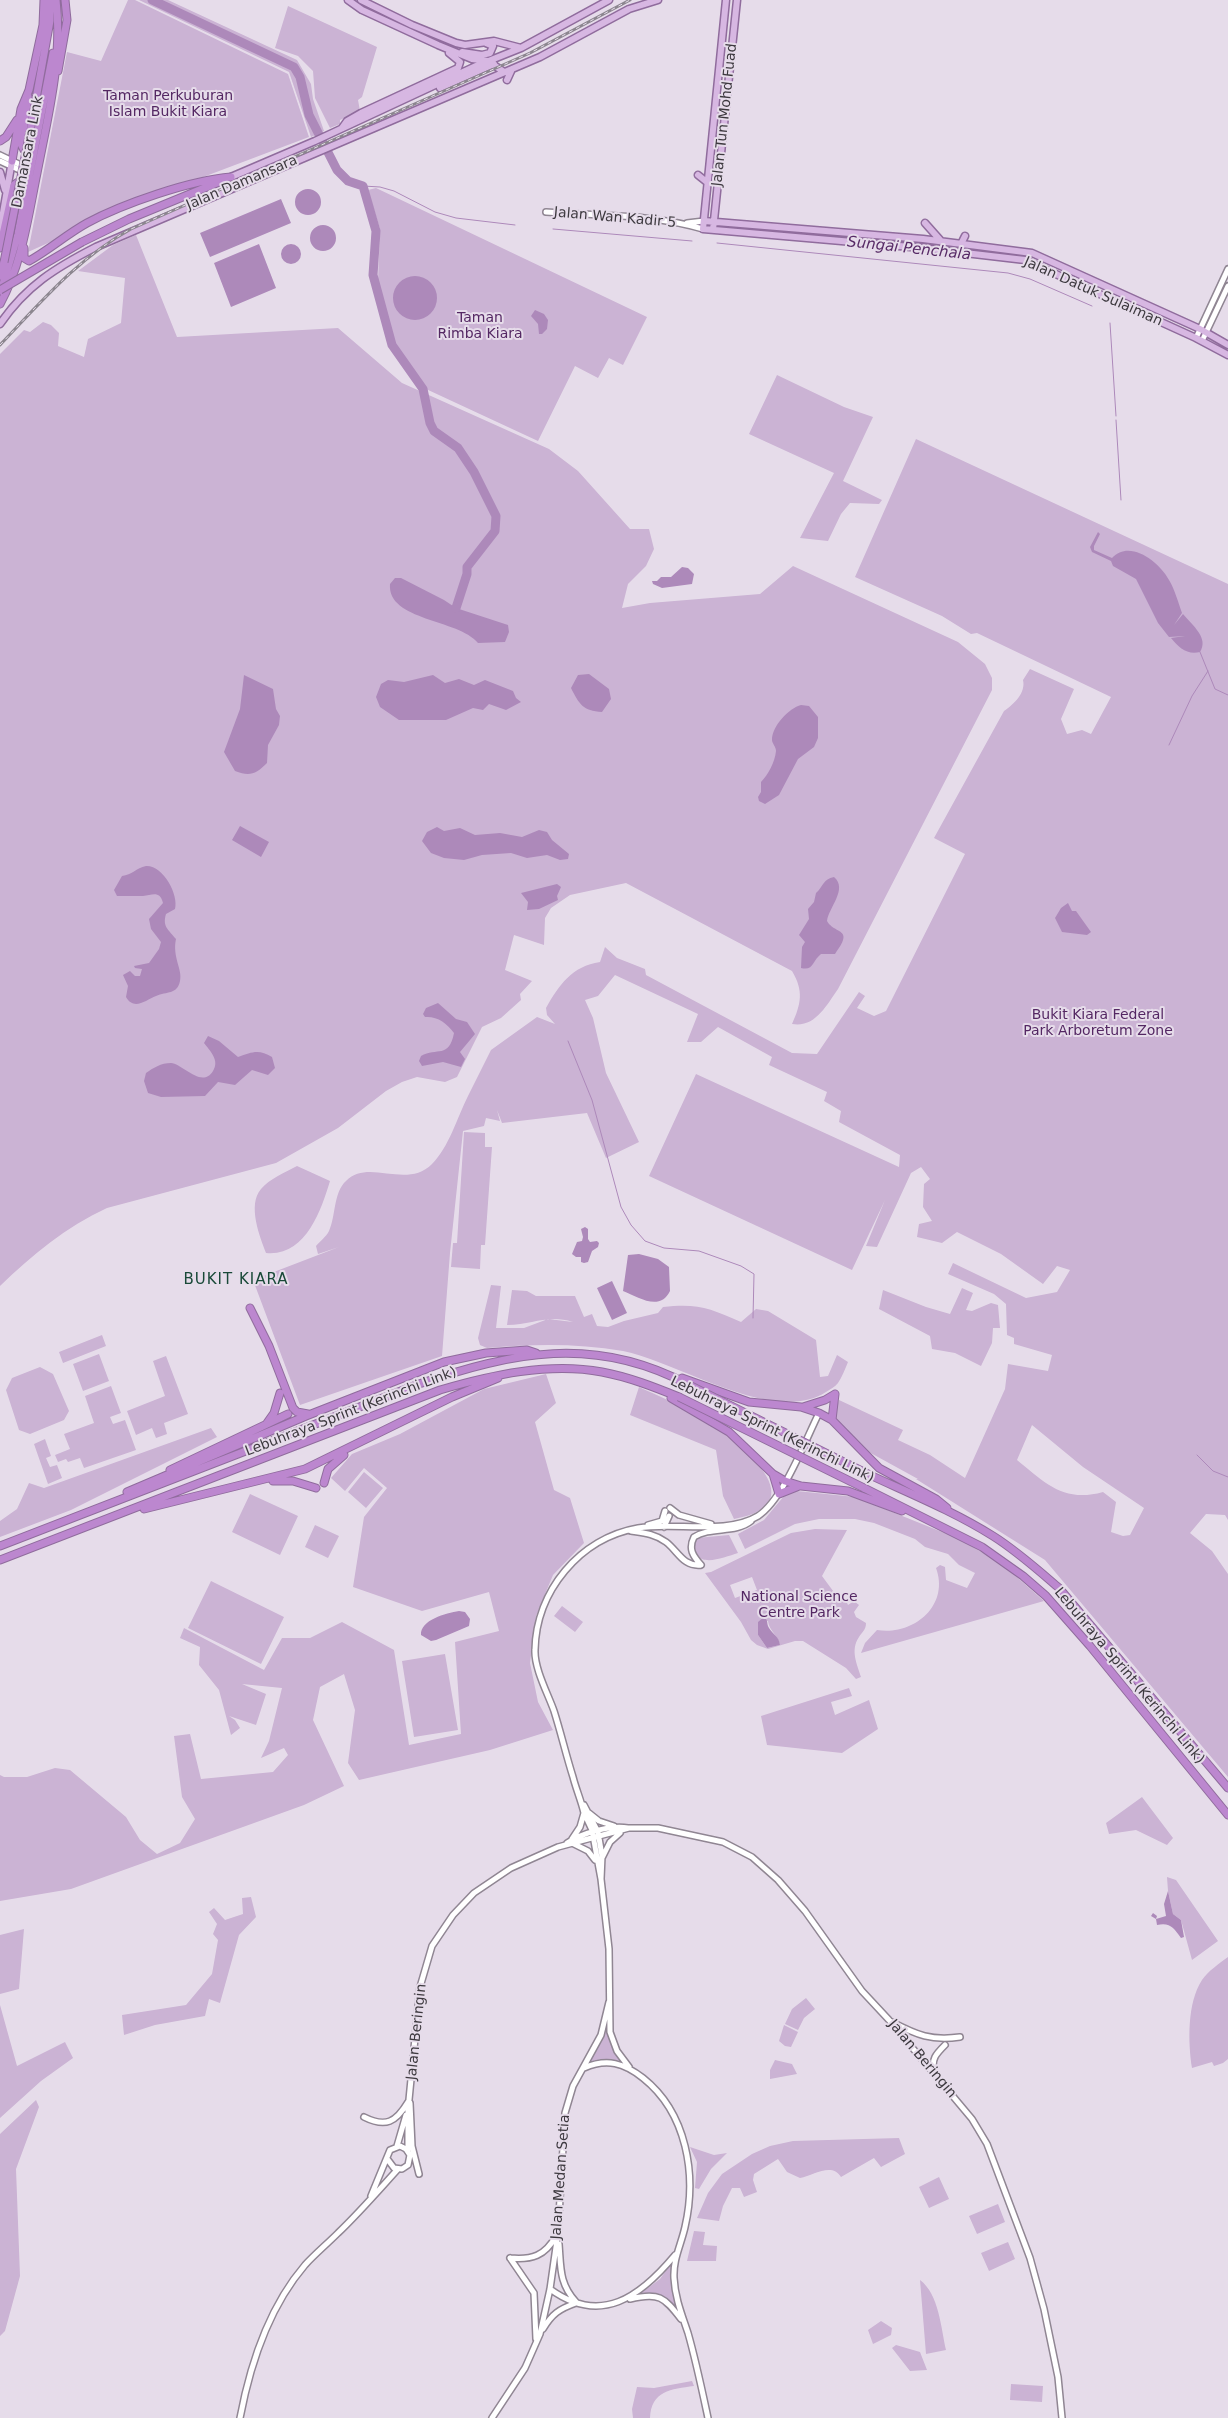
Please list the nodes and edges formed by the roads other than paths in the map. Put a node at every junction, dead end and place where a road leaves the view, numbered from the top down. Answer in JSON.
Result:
{"nodes":[{"id":1,"x":44,"y":0,"type":"edge"},
{"id":2,"x":50,"y":0,"type":"edge"},
{"id":3,"x":56,"y":0,"type":"edge"},
{"id":4,"x":65,"y":0,"type":"edge"},
{"id":5,"x":348,"y":0,"type":"edge"},
{"id":6,"x":360,"y":0,"type":"edge"},
{"id":7,"x":609,"y":0,"type":"edge"},
{"id":8,"x":658,"y":0,"type":"edge"},
{"id":9,"x":722,"y":0,"type":"edge"},
{"id":10,"x":737,"y":0,"type":"edge"},
{"id":11,"x":726,"y":4,"type":"edge"},
{"id":12,"x":58,"y":17,"type":"junction"},
{"id":13,"x":485,"y":43,"type":"junction"},
{"id":14,"x":438,"y":45,"type":"junction"},
{"id":15,"x":521,"y":48,"type":"junction"},
{"id":16,"x":448,"y":50,"type":"junction"},
{"id":17,"x":491,"y":63,"type":"junction"},
{"id":18,"x":476,"y":66,"type":"junction"},
{"id":19,"x":513,"y":68,"type":"junction"},
{"id":20,"x":453,"y":71,"type":"junction"},
{"id":21,"x":504,"y":72,"type":"junction"},
{"id":22,"x":507,"y":80,"type":"dead end"},
{"id":23,"x":54,"y":81,"type":"junction"},
{"id":24,"x":29,"y":90,"type":"junction"},
{"id":25,"x":398,"y":103,"type":"junction"},
{"id":26,"x":21,"y":109,"type":"junction"},
{"id":27,"x":342,"y":129,"type":"junction"},
{"id":28,"x":0,"y":141,"type":"edge"},
{"id":29,"x":34,"y":145,"type":"junction"},
{"id":30,"x":720,"y":152,"type":"junction"},
{"id":31,"x":0,"y":155,"type":"edge"},
{"id":32,"x":0,"y":161,"type":"edge"},
{"id":33,"x":12,"y":163,"type":"junction"},
{"id":34,"x":30,"y":171,"type":"junction"},
{"id":35,"x":0,"y":172,"type":"edge"},
{"id":36,"x":698,"y":175,"type":"dead end"},
{"id":37,"x":231,"y":177,"type":"junction"},
{"id":38,"x":708,"y":180,"type":"junction"},
{"id":39,"x":26,"y":191,"type":"junction"},
{"id":40,"x":6,"y":196,"type":"junction"},
{"id":41,"x":715,"y":209,"type":"junction"},
{"id":42,"x":546,"y":212,"type":"dead end"},
{"id":43,"x":704,"y":221,"type":"junction"},
{"id":44,"x":714,"y":221,"type":"junction"},
{"id":45,"x":730,"y":222,"type":"junction"},
{"id":46,"x":925,"y":222,"type":"dead end"},
{"id":47,"x":684,"y":224,"type":"junction"},
{"id":48,"x":703,"y":229,"type":"junction"},
{"id":49,"x":0,"y":230,"type":"edge"},
{"id":50,"x":713,"y":230,"type":"junction"},
{"id":51,"x":24,"y":235,"type":"junction"},
{"id":52,"x":965,"y":236,"type":"dead end"},
{"id":53,"x":941,"y":241,"type":"junction"},
{"id":54,"x":961,"y":244,"type":"junction"},
{"id":55,"x":0,"y":248,"type":"edge"},
{"id":56,"x":1228,"y":269,"type":"edge"},
{"id":57,"x":0,"y":276,"type":"edge"},
{"id":58,"x":1228,"y":286,"type":"edge"},
{"id":59,"x":0,"y":290,"type":"edge"},
{"id":60,"x":0,"y":294,"type":"edge"},
{"id":61,"x":0,"y":304,"type":"edge"},
{"id":62,"x":0,"y":324,"type":"edge"},
{"id":63,"x":1203,"y":331,"type":"junction"},
{"id":64,"x":1199,"y":339,"type":"junction"},
{"id":65,"x":1228,"y":345,"type":"edge"},
{"id":66,"x":1228,"y":355,"type":"edge"},
{"id":67,"x":250,"y":1308,"type":"dead end"},
{"id":68,"x":540,"y":1353,"type":"junction"},
{"id":69,"x":512,"y":1374,"type":"junction"},
{"id":70,"x":674,"y":1377,"type":"junction"},
{"id":71,"x":635,"y":1380,"type":"junction"},
{"id":72,"x":280,"y":1393,"type":"dead end"},
{"id":73,"x":801,"y":1407,"type":"junction"},
{"id":74,"x":819,"y":1413,"type":"junction"},
{"id":75,"x":288,"y":1414,"type":"dead end"},
{"id":76,"x":311,"y":1414,"type":"junction"},
{"id":77,"x":832,"y":1420,"type":"junction"},
{"id":78,"x":267,"y":1424,"type":"junction"},
{"id":79,"x":349,"y":1449,"type":"junction"},
{"id":80,"x":773,"y":1474,"type":"junction"},
{"id":81,"x":160,"y":1477,"type":"junction"},
{"id":82,"x":263,"y":1480,"type":"junction"},
{"id":83,"x":785,"y":1481,"type":"junction"},
{"id":84,"x":324,"y":1483,"type":"dead end"},
{"id":85,"x":801,"y":1486,"type":"junction"},
{"id":86,"x":316,"y":1488,"type":"dead end"},
{"id":87,"x":779,"y":1494,"type":"junction"},
{"id":88,"x":100,"y":1507,"type":"junction"},
{"id":89,"x":668,"y":1512,"type":"junction"},
{"id":90,"x":115,"y":1516,"type":"junction"},
{"id":91,"x":756,"y":1517,"type":"junction"},
{"id":92,"x":960,"y":1517,"type":"junction"},
{"id":93,"x":712,"y":1525,"type":"junction"},
{"id":94,"x":664,"y":1527,"type":"junction"},
{"id":95,"x":638,"y":1528,"type":"junction"},
{"id":96,"x":628,"y":1531,"type":"junction"},
{"id":97,"x":959,"y":1535,"type":"junction"},
{"id":98,"x":0,"y":1546,"type":"edge"},
{"id":99,"x":0,"y":1560,"type":"edge"},
{"id":100,"x":1228,"y":1788,"type":"edge"},
{"id":101,"x":585,"y":1812,"type":"junction"},
{"id":102,"x":1228,"y":1815,"type":"edge"},
{"id":103,"x":621,"y":1829,"type":"junction"},
{"id":104,"x":596,"y":1835,"type":"junction"},
{"id":105,"x":571,"y":1842,"type":"junction"},
{"id":106,"x":599,"y":1862,"type":"junction"},
{"id":107,"x":609,"y":2002,"type":"junction"},
{"id":108,"x":889,"y":2020,"type":"junction"},
{"id":109,"x":960,"y":2037,"type":"dead end"},
{"id":110,"x":945,"y":2045,"type":"dead end"},
{"id":111,"x":584,"y":2068,"type":"junction"},
{"id":112,"x":631,"y":2069,"type":"junction"},
{"id":113,"x":935,"y":2075,"type":"junction"},
{"id":114,"x":409,"y":2100,"type":"junction"},
{"id":115,"x":408,"y":2110,"type":"junction"},
{"id":116,"x":364,"y":2117,"type":"dead end"},
{"id":117,"x":397,"y":2146,"type":"junction"},
{"id":118,"x":408,"y":2151,"type":"junction"},
{"id":119,"x":388,"y":2160,"type":"junction"},
{"id":120,"x":398,"y":2169,"type":"junction"},
{"id":121,"x":420,"y":2174,"type":"dead end"},
{"id":122,"x":368,"y":2202,"type":"junction"},
{"id":123,"x":558,"y":2233,"type":"junction"},
{"id":124,"x":675,"y":2254,"type":"junction"},
{"id":125,"x":550,"y":2289,"type":"junction"},
{"id":126,"x":626,"y":2300,"type":"junction"},
{"id":127,"x":576,"y":2302,"type":"junction"},
{"id":128,"x":684,"y":2324,"type":"junction"},
{"id":129,"x":540,"y":2334,"type":"junction"},
{"id":130,"x":536,"y":2342,"type":"junction"},
{"id":131,"x":240,"y":2418,"type":"edge"},
{"id":132,"x":492,"y":2418,"type":"edge"},
{"id":133,"x":708,"y":2418,"type":"edge"},
{"id":134,"x":1062,"y":2418,"type":"edge"}],
"edges":[{"from":1,"to":24,"type":"highway"},
{"from":2,"to":57,"type":"highway","name":"Damansara Link","bridge":true},
{"from":3,"to":12,"type":"highway","name":"Damansara Link"},
{"from":4,"to":23,"type":"highway"},
{"from":5,"to":14,"type":"main road"},
{"from":6,"to":13,"type":"main road"},
{"from":7,"to":15,"type":"main road","name":"Jalan Damansara"},
{"from":8,"to":19,"type":"main road","name":"Jalan Damansara"},
{"from":9,"to":11,"type":"main road"},
{"from":10,"to":30,"type":"main road","name":"Jalan Tun Mohd Fuad"},
{"from":11,"to":38,"type":"main road","name":"Jalan Tun Mohd Fuad"},
{"from":12,"to":23,"type":"highway","name":"Damansara Link"},
{"from":12,"to":29,"type":"highway"},
{"from":13,"to":15,"type":"main road"},
{"from":13,"to":16,"type":"main road"},
{"from":14,"to":16,"type":"main road"},
{"from":14,"to":20,"type":"main road"},
{"from":15,"to":17,"type":"main road","name":"Jalan Damansara"},
{"from":16,"to":17,"type":"main road"},
{"from":17,"to":18,"type":"main road","name":"Jalan Damansara"},
{"from":17,"to":21,"type":"main road"},
{"from":17,"to":25,"type":"main road"},
{"from":18,"to":20,"type":"main road"},
{"from":18,"to":25,"type":"main road","name":"Jalan Damansara"},
{"from":19,"to":21,"type":"main road","name":"Jalan Damansara"},
{"from":19,"to":22,"type":"main road"},
{"from":20,"to":27,"type":"main road"},
{"from":21,"to":62,"type":"main road","name":"Jalan Damansara"},
{"from":23,"to":51,"type":"highway","name":"Damansara Link"},
{"from":24,"to":26,"type":"highway"},
{"from":24,"to":29,"type":"highway"},
{"from":25,"to":27,"type":"main road","name":"Jalan Damansara"},
{"from":26,"to":28,"type":"highway"},
{"from":26,"to":33,"type":"highway"},
{"from":27,"to":37,"type":"main road","name":"Jalan Damansara"},
{"from":29,"to":34,"type":"highway"},
{"from":30,"to":38,"type":"main road"},
{"from":30,"to":41,"type":"main road","name":"Jalan Tun Mohd Fuad"},
{"from":31,"to":33,"type":"street"},
{"from":32,"to":33,"type":"street"},
{"from":33,"to":34,"type":"street"},
{"from":33,"to":40,"type":"main road"},
{"from":34,"to":39,"type":"highway"},
{"from":35,"to":40,"type":"main road"},
{"from":36,"to":38,"type":"main road"},
{"from":37,"to":51,"type":"highway"},
{"from":37,"to":59,"type":"highway","bridge":true},
{"from":38,"to":43,"type":"main road","name":"Jalan Tun Mohd Fuad"},
{"from":39,"to":55,"type":"highway"},
{"from":39,"to":60,"type":"highway"},
{"from":40,"to":49,"type":"main road"},
{"from":41,"to":44,"type":"main road","name":"Jalan Tun Mohd Fuad"},
{"from":41,"to":45,"type":"main road"},
{"from":42,"to":47,"type":"street","name":"Jalan Wan Kadir 5"},
{"from":43,"to":44,"type":"main road","name":"Jalan Datuk Sulaiman"},
{"from":43,"to":47,"type":"street","name":"Jalan Wan Kadir 5"},
{"from":43,"to":48,"type":"main road","name":"Jalan Tun Mohd Fuad"},
{"from":44,"to":45,"type":"main road","name":"Jalan Datuk Sulaiman"},
{"from":44,"to":50,"type":"main road","name":"Jalan Tun Mohd Fuad"},
{"from":45,"to":53,"type":"main road","name":"Jalan Datuk Sulaiman"},
{"from":46,"to":53,"type":"main road"},
{"from":47,"to":48,"type":"street","name":"Jalan Wan Kadir 5"},
{"from":48,"to":50,"type":"main road","name":"Jalan Datuk Sulaiman"},
{"from":50,"to":64,"type":"main road","name":"Jalan Datuk Sulaiman"},
{"from":51,"to":61,"type":"highway","name":"Damansara Link"},
{"from":52,"to":54,"type":"main road"},
{"from":53,"to":54,"type":"main road","name":"Jalan Datuk Sulaiman"},
{"from":54,"to":63,"type":"main road","name":"Jalan Datuk Sulaiman"},
{"from":56,"to":63,"type":"street"},
{"from":58,"to":63,"type":"street"},
{"from":63,"to":64,"type":"street"},
{"from":63,"to":65,"type":"main road","name":"Jalan Datuk Sulaiman"},
{"from":64,"to":66,"type":"main road","name":"Jalan Datuk Sulaiman"},
{"from":67,"to":76,"type":"highway"},
{"from":68,"to":70,"type":"highway","name":"Lebuhraya Sprint (Kerinchi Link)"},
{"from":68,"to":76,"type":"highway"},
{"from":68,"to":88,"type":"highway","name":"Lebuhraya Sprint (Kerinchi Link)"},
{"from":69,"to":71,"type":"highway","name":"Lebuhraya Sprint (Kerinchi Link)"},
{"from":69,"to":79,"type":"highway"},
{"from":69,"to":90,"type":"highway","name":"Lebuhraya Sprint (Kerinchi Link)"},
{"from":70,"to":73,"type":"highway"},
{"from":70,"to":92,"type":"highway","name":"Lebuhraya Sprint (Kerinchi Link)","bridge":true},
{"from":71,"to":80,"type":"highway"},
{"from":71,"to":97,"type":"highway","name":"Lebuhraya Sprint (Kerinchi Link)","bridge":true},
{"from":72,"to":78,"type":"highway"},
{"from":73,"to":74,"type":"highway"},
{"from":73,"to":77,"type":"highway"},
{"from":74,"to":77,"type":"highway"},
{"from":74,"to":83,"type":"street"},
{"from":75,"to":78,"type":"highway"},
{"from":76,"to":81,"type":"highway"},
{"from":77,"to":92,"type":"highway"},
{"from":78,"to":81,"type":"highway"},
{"from":79,"to":82,"type":"highway"},
{"from":79,"to":84,"type":"highway"},
{"from":80,"to":83,"type":"highway"},
{"from":80,"to":87,"type":"highway"},
{"from":81,"to":88,"type":"highway"},
{"from":82,"to":86,"type":"highway"},
{"from":82,"to":90,"type":"highway"},
{"from":83,"to":85,"type":"highway"},
{"from":83,"to":87,"type":"street"},
{"from":85,"to":87,"type":"highway"},
{"from":85,"to":97,"type":"highway"},
{"from":87,"to":91,"type":"street"},
{"from":88,"to":98,"type":"highway","name":"Lebuhraya Sprint (Kerinchi Link)"},
{"from":89,"to":93,"type":"street"},
{"from":89,"to":94,"type":"street"},
{"from":89,"to":95,"type":"street"},
{"from":90,"to":99,"type":"highway","name":"Lebuhraya Sprint (Kerinchi Link)"},
{"from":91,"to":93,"type":"street"},
{"from":91,"to":96,"type":"street"},
{"from":92,"to":100,"type":"highway","name":"Lebuhraya Sprint (Kerinchi Link)"},
{"from":93,"to":94,"type":"street"},
{"from":94,"to":95,"type":"street"},
{"from":95,"to":96,"type":"street"},
{"from":96,"to":101,"type":"street"},
{"from":97,"to":102,"type":"highway","name":"Lebuhraya Sprint (Kerinchi Link)"},
{"from":101,"to":103,"type":"street"},
{"from":101,"to":104,"type":"street"},
{"from":101,"to":105,"type":"street"},
{"from":103,"to":104,"type":"street","name":"Jalan Beringin"},
{"from":103,"to":106,"type":"street"},
{"from":103,"to":108,"type":"street","name":"Jalan Beringin"},
{"from":104,"to":105,"type":"street","name":"Jalan Beringin"},
{"from":104,"to":106,"type":"street"},
{"from":105,"to":106,"type":"street"},
{"from":105,"to":114,"type":"street","name":"Jalan Beringin"},
{"from":106,"to":107,"type":"street"},
{"from":107,"to":111,"type":"street","name":"Jalan Medan Setia"},
{"from":107,"to":112,"type":"street"},
{"from":108,"to":109,"type":"street"},
{"from":108,"to":113,"type":"street","name":"Jalan Beringin"},
{"from":110,"to":113,"type":"street"},
{"from":111,"to":112,"type":"street"},
{"from":111,"to":123,"type":"street","name":"Jalan Medan Setia"},
{"from":112,"to":124,"type":"street"},
{"from":113,"to":134,"type":"street","name":"Jalan Beringin"},
{"from":114,"to":115,"type":"street","name":"Jalan Beringin"},
{"from":114,"to":116,"type":"street"},
{"from":114,"to":121,"type":"street"},
{"from":115,"to":117,"type":"street","name":"Jalan Beringin"},
{"from":115,"to":118,"type":"street","name":"Jalan Beringin"},
{"from":117,"to":118,"type":"street"},
{"from":117,"to":119,"type":"street"},
{"from":118,"to":120,"type":"street"},
{"from":119,"to":120,"type":"street"},
{"from":119,"to":122,"type":"street"},
{"from":120,"to":122,"type":"street"},
{"from":122,"to":131,"type":"street"},
{"from":123,"to":125,"type":"street","name":"Jalan Medan Setia"},
{"from":123,"to":127,"type":"street"},
{"from":123,"to":130,"type":"street"},
{"from":124,"to":126,"type":"street"},
{"from":124,"to":128,"type":"street"},
{"from":125,"to":127,"type":"street"},
{"from":125,"to":129,"type":"street","name":"Jalan Medan Setia"},
{"from":126,"to":127,"type":"street"},
{"from":126,"to":128,"type":"street"},
{"from":127,"to":129,"type":"street"},
{"from":128,"to":133,"type":"street"},
{"from":129,"to":130,"type":"street"},
{"from":130,"to":132,"type":"street"}]}
